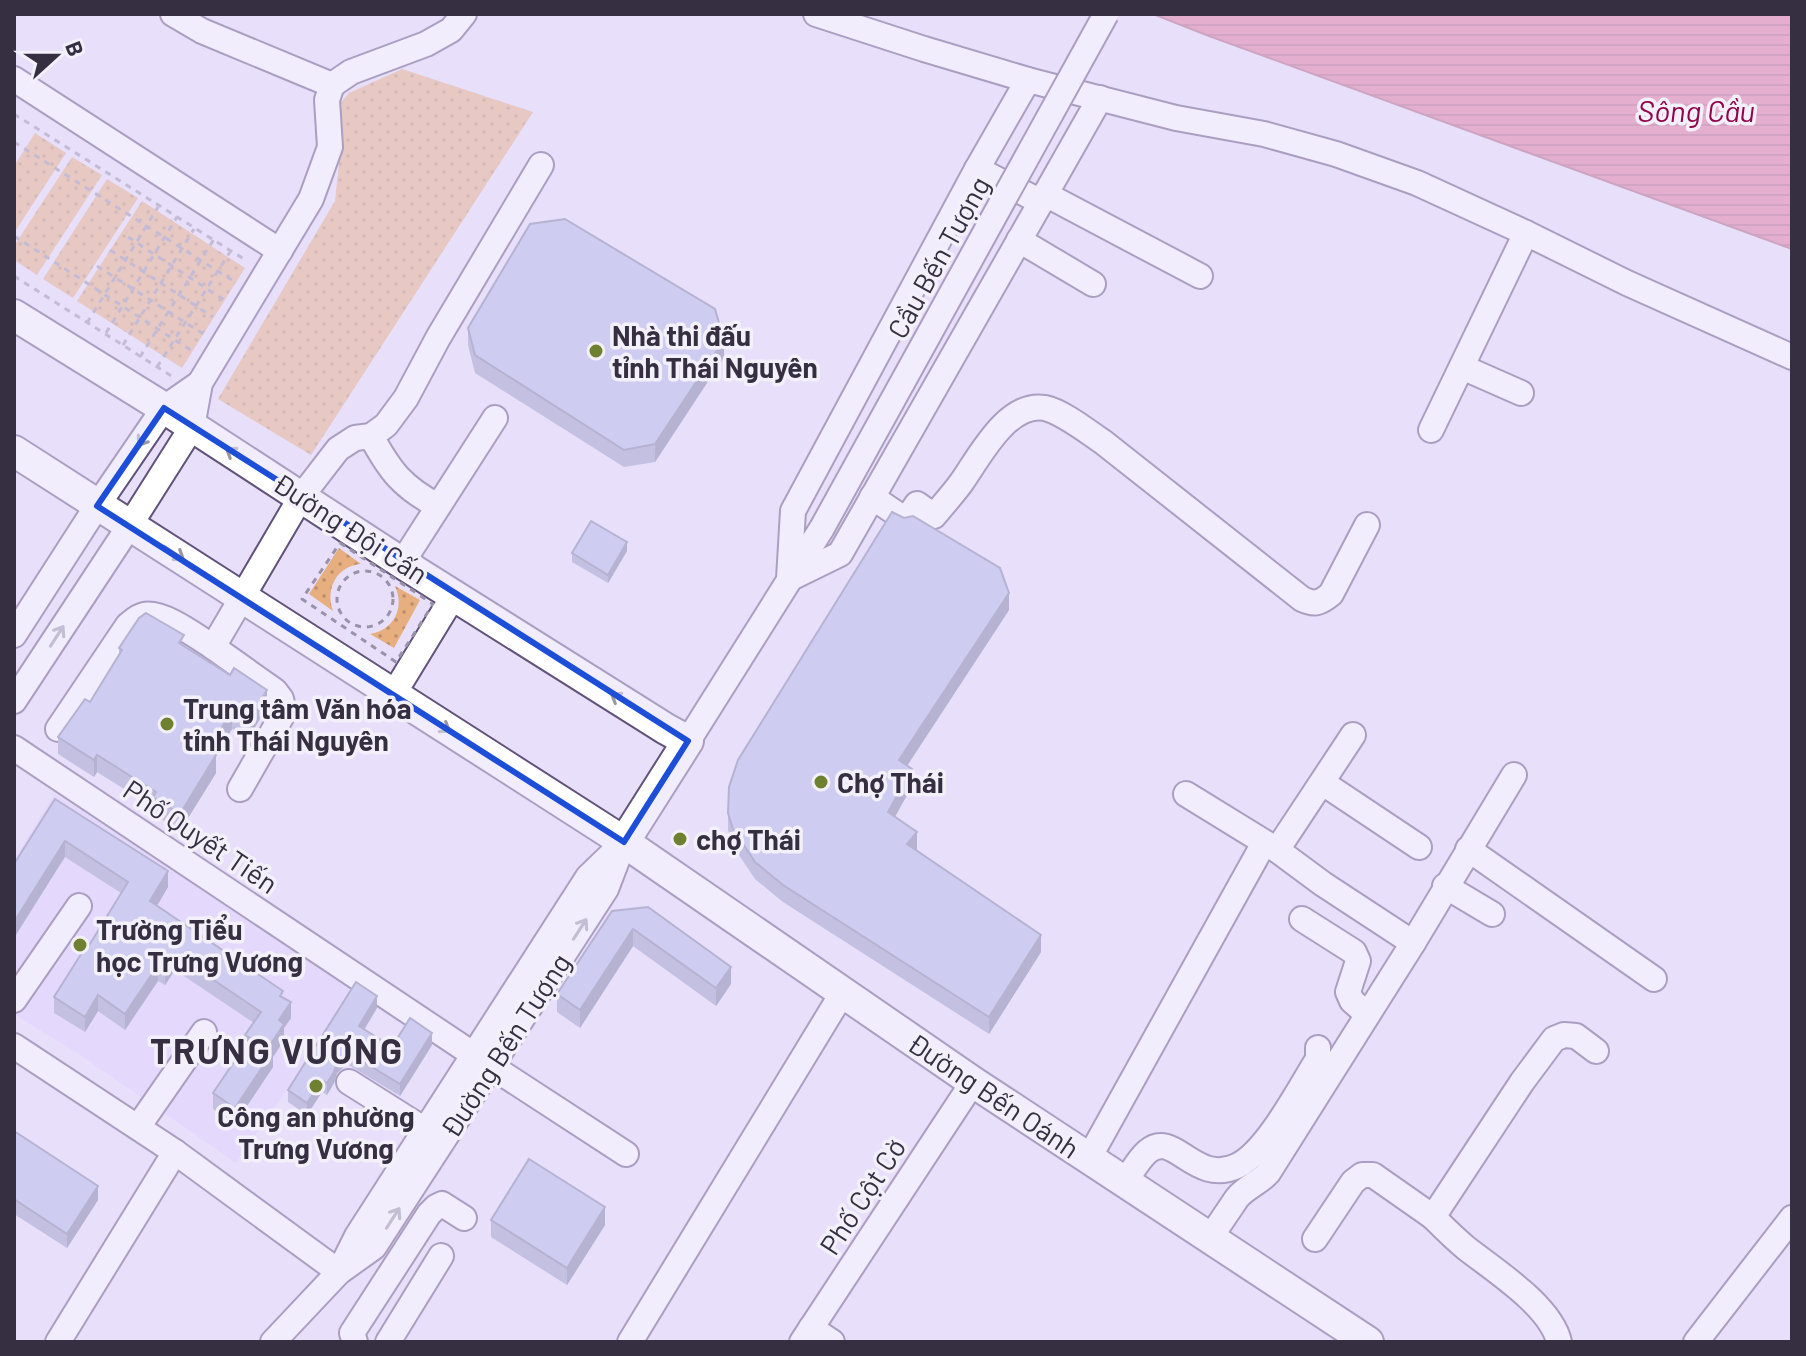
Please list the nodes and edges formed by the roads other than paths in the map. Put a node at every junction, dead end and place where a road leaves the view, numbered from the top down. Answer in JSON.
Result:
{"nodes":[{"id":1,"x":173,"y":14,"type":"edge"},
{"id":2,"x":464,"y":14,"type":"edge"},
{"id":3,"x":816,"y":14,"type":"edge"},
{"id":4,"x":1106,"y":14,"type":"edge"},
{"id":5,"x":14,"y":79,"type":"edge"},
{"id":6,"x":1028,"y":80,"type":"junction"},
{"id":7,"x":332,"y":85,"type":"junction"},
{"id":8,"x":1100,"y":98,"type":"junction"},
{"id":9,"x":541,"y":165,"type":"dead end"},
{"id":10,"x":977,"y":169,"type":"junction"},
{"id":11,"x":1043,"y":198,"type":"junction"},
{"id":12,"x":1526,"y":233,"type":"junction"},
{"id":13,"x":1019,"y":240,"type":"junction"},
{"id":14,"x":280,"y":251,"type":"junction"},
{"id":15,"x":1200,"y":276,"type":"dead end"},
{"id":16,"x":1093,"y":284,"type":"dead end"},
{"id":17,"x":14,"y":315,"type":"edge"},
{"id":18,"x":1792,"y":357,"type":"edge"},
{"id":19,"x":1462,"y":367,"type":"junction"},
{"id":20,"x":190,"y":380,"type":"junction"},
{"id":21,"x":1521,"y":393,"type":"dead end"},
{"id":22,"x":164,"y":408,"type":"junction"},
{"id":23,"x":495,"y":418,"type":"dead end"},
{"id":24,"x":192,"y":427,"type":"junction"},
{"id":25,"x":1431,"y":430,"type":"dead end"},
{"id":26,"x":371,"y":436,"type":"junction"},
{"id":27,"x":14,"y":451,"type":"edge"},
{"id":28,"x":301,"y":497,"type":"junction"},
{"id":29,"x":872,"y":497,"type":"junction"},
{"id":30,"x":97,"y":506,"type":"junction"},
{"id":31,"x":438,"y":506,"type":"junction"},
{"id":32,"x":130,"y":525,"type":"junction"},
{"id":33,"x":1367,"y":525,"type":"dead end"},
{"id":34,"x":822,"y":528,"type":"joint"},
{"id":35,"x":402,"y":563,"type":"junction"},
{"id":36,"x":789,"y":579,"type":"junction"},
{"id":37,"x":454,"y":595,"type":"junction"},
{"id":38,"x":242,"y":597,"type":"junction"},
{"id":39,"x":14,"y":635,"type":"edge"},
{"id":40,"x":213,"y":647,"type":"junction"},
{"id":41,"x":393,"y":695,"type":"junction"},
{"id":42,"x":14,"y":701,"type":"edge"},
{"id":43,"x":58,"y":729,"type":"dead end"},
{"id":44,"x":1353,"y":735,"type":"dead end"},
{"id":45,"x":688,"y":741,"type":"junction"},
{"id":46,"x":14,"y":748,"type":"edge"},
{"id":47,"x":1514,"y":775,"type":"dead end"},
{"id":48,"x":1323,"y":783,"type":"junction"},
{"id":49,"x":240,"y":789,"type":"dead end"},
{"id":50,"x":1186,"y":794,"type":"dead end"},
{"id":51,"x":624,"y":842,"type":"junction"},
{"id":52,"x":1271,"y":846,"type":"junction"},
{"id":53,"x":1419,"y":847,"type":"dead end"},
{"id":54,"x":1468,"y":849,"type":"junction"},
{"id":55,"x":1445,"y":886,"type":"junction"},
{"id":56,"x":79,"y":906,"type":"dead end"},
{"id":57,"x":1492,"y":914,"type":"dead end"},
{"id":58,"x":1302,"y":919,"type":"dead end"},
{"id":59,"x":1413,"y":943,"type":"junction"},
{"id":60,"x":1654,"y":979,"type":"dead end"},
{"id":61,"x":843,"y":992,"type":"junction"},
{"id":62,"x":14,"y":1000,"type":"edge"},
{"id":63,"x":1367,"y":1014,"type":"junction"},
{"id":64,"x":204,"y":1032,"type":"dead end"},
{"id":65,"x":14,"y":1046,"type":"edge"},
{"id":66,"x":1318,"y":1048,"type":"dead end"},
{"id":67,"x":1596,"y":1051,"type":"dead end"},
{"id":68,"x":482,"y":1061,"type":"junction"},
{"id":69,"x":349,"y":1082,"type":"dead end"},
{"id":70,"x":973,"y":1082,"type":"junction"},
{"id":71,"x":138,"y":1127,"type":"junction"},
{"id":72,"x":425,"y":1130,"type":"junction"},
{"id":73,"x":175,"y":1152,"type":"junction"},
{"id":74,"x":626,"y":1154,"type":"dead end"},
{"id":75,"x":1089,"y":1158,"type":"junction"},
{"id":76,"x":1125,"y":1182,"type":"junction"},
{"id":77,"x":1433,"y":1217,"type":"junction"},
{"id":78,"x":464,"y":1218,"type":"dead end"},
{"id":79,"x":1792,"y":1218,"type":"edge"},
{"id":80,"x":1210,"y":1238,"type":"junction"},
{"id":81,"x":1315,"y":1239,"type":"dead end"},
{"id":82,"x":441,"y":1256,"type":"dead end"},
{"id":83,"x":339,"y":1272,"type":"junction"},
{"id":84,"x":807,"y":1335,"type":"edge"},
{"id":85,"x":58,"y":1342,"type":"edge"},
{"id":86,"x":275,"y":1342,"type":"edge"},
{"id":87,"x":355,"y":1342,"type":"edge"},
{"id":88,"x":388,"y":1342,"type":"edge"},
{"id":89,"x":630,"y":1342,"type":"edge"},
{"id":90,"x":832,"y":1342,"type":"edge"},
{"id":91,"x":1368,"y":1342,"type":"edge"},
{"id":92,"x":1559,"y":1342,"type":"edge"},
{"id":93,"x":1696,"y":1342,"type":"edge"}],
"edges":[{"from":1,"to":7,"type":"street"},
{"from":2,"to":7,"type":"street"},
{"from":3,"to":6,"type":"street"},
{"from":4,"to":34,"type":"street","name":"Cầu Bến Tượng","bridge":true},
{"from":5,"to":14,"type":"street"},
{"from":6,"to":8,"type":"street"},
{"from":6,"to":10,"type":"street"},
{"from":7,"to":14,"type":"street"},
{"from":8,"to":11,"type":"street"},
{"from":8,"to":12,"type":"street"},
{"from":9,"to":26,"type":"street"},
{"from":10,"to":11,"type":"street"},
{"from":10,"to":36,"type":"street"},
{"from":11,"to":13,"type":"street"},
{"from":11,"to":15,"type":"street"},
{"from":12,"to":18,"type":"street"},
{"from":12,"to":19,"type":"street"},
{"from":13,"to":16,"type":"street"},
{"from":13,"to":29,"type":"street"},
{"from":14,"to":20,"type":"street"},
{"from":17,"to":22,"type":"main road","name":"Đường Đội Cấn"},
{"from":19,"to":21,"type":"street"},
{"from":19,"to":25,"type":"street"},
{"from":20,"to":22,"type":"street"},
{"from":20,"to":24,"type":"street"},
{"from":22,"to":24,"type":"main road","name":"Đường Đội Cấn"},
{"from":22,"to":30,"type":"street","one_way":true},
{"from":23,"to":31,"type":"street"},
{"from":28,"to":24,"type":"main road","name":"Đường Đội Cấn","one_way":true},
{"from":24,"to":32,"type":"street"},
{"from":26,"to":28,"type":"street"},
{"from":26,"to":31,"type":"street"},
{"from":27,"to":30,"type":"main road"},
{"from":28,"to":35,"type":"main road","name":"Đường Đội Cấn"},
{"from":28,"to":38,"type":"street"},
{"from":29,"to":33,"type":"street"},
{"from":29,"to":36,"type":"street"},
{"from":30,"to":32,"type":"main road"},
{"from":30,"to":39,"type":"street"},
{"from":31,"to":35,"type":"street"},
{"from":32,"to":38,"type":"main road","one_way":true},
{"from":42,"to":32,"type":"street","one_way":true},
{"from":34,"to":36,"type":"street","name":"Đường Bến Tượng"},
{"from":35,"to":37,"type":"main road","name":"Đường Đội Cấn"},
{"from":36,"to":45,"type":"street","name":"Đường Bến Tượng"},
{"from":37,"to":41,"type":"street"},
{"from":45,"to":37,"type":"main road","name":"Đường Đội Cấn","one_way":true},
{"from":38,"to":40,"type":"street"},
{"from":38,"to":41,"type":"main road"},
{"from":40,"to":43,"type":"street"},
{"from":40,"to":49,"type":"street"},
{"from":41,"to":51,"type":"main road","one_way":true},
{"from":44,"to":48,"type":"street"},
{"from":45,"to":51,"type":"main road","name":"Đường Bến Tượng"},
{"from":46,"to":68,"type":"street","name":"Phố Quyết Tiến"},
{"from":47,"to":54,"type":"street"},
{"from":48,"to":52,"type":"street"},
{"from":48,"to":53,"type":"street"},
{"from":50,"to":52,"type":"street"},
{"from":51,"to":61,"type":"main road","name":"Đường Bến Oánh"},
{"from":51,"to":68,"type":"street","name":"Đường Bến Tượng"},
{"from":52,"to":59,"type":"street"},
{"from":52,"to":75,"type":"street"},
{"from":54,"to":55,"type":"street"},
{"from":54,"to":60,"type":"street"},
{"from":55,"to":57,"type":"street"},
{"from":55,"to":59,"type":"street"},
{"from":56,"to":62,"type":"street"},
{"from":58,"to":63,"type":"street"},
{"from":59,"to":63,"type":"street"},
{"from":61,"to":70,"type":"main road","name":"Đường Bến Oánh"},
{"from":61,"to":89,"type":"street"},
{"from":63,"to":80,"type":"street"},
{"from":64,"to":71,"type":"street"},
{"from":65,"to":71,"type":"street"},
{"from":66,"to":76,"type":"street"},
{"from":67,"to":77,"type":"street"},
{"from":68,"to":72,"type":"street","name":"Đường Bến Tượng"},
{"from":68,"to":74,"type":"street","name":"Phố Quyết Tiến"},
{"from":83,"to":68,"type":"street","name":"Đường Bến Tượng","one_way":true},
{"from":69,"to":72,"type":"street"},
{"from":70,"to":75,"type":"main road","name":"Đường Bến Oánh"},
{"from":70,"to":84,"type":"street","name":"Phố Cột Cờ"},
{"from":71,"to":73,"type":"street"},
{"from":72,"to":83,"type":"street","name":"Đường Bến Tượng"},
{"from":73,"to":83,"type":"street"},
{"from":73,"to":85,"type":"street"},
{"from":75,"to":76,"type":"main road","name":"Đường Bến Oánh"},
{"from":76,"to":80,"type":"main road","name":"Đường Bến Oánh"},
{"from":77,"to":81,"type":"street"},
{"from":77,"to":92,"type":"street"},
{"from":78,"to":87,"type":"street"},
{"from":79,"to":93,"type":"street"},
{"from":80,"to":91,"type":"main road","name":"Đường Bến Oánh"},
{"from":82,"to":88,"type":"street"},
{"from":83,"to":86,"type":"street","name":"Đường Bến Tượng"},
{"from":84,"to":90,"type":"street"}]}
